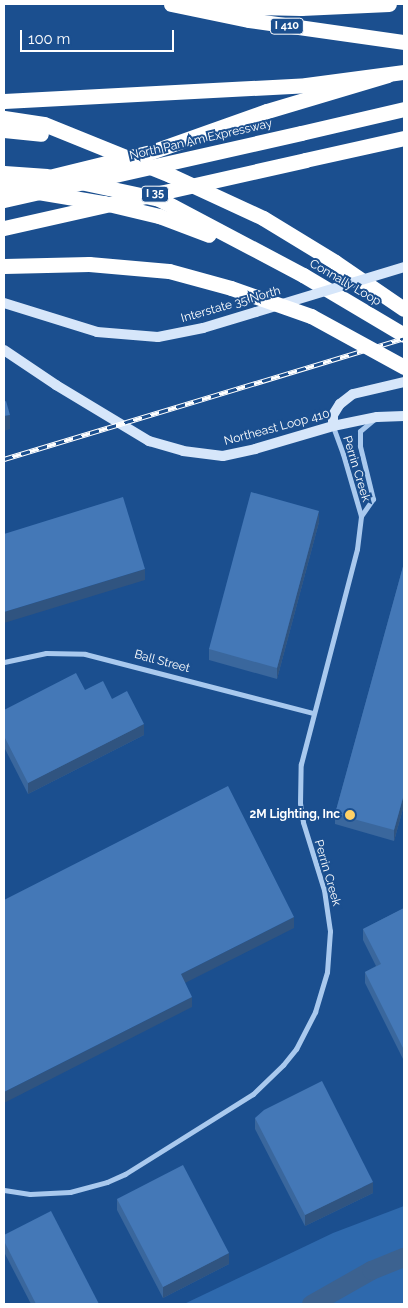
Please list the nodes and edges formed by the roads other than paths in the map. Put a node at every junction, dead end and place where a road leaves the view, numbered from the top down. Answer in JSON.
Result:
{"nodes":[{"id":1,"x":172,"y":4,"type":"edge"},
{"id":2,"x":389,"y":4,"type":"edge"},
{"id":3,"x":404,"y":42,"type":"edge"},
{"id":4,"x":404,"y":72,"type":"edge"},
{"id":5,"x":388,"y":75,"type":"junction"},
{"id":6,"x":4,"y":101,"type":"edge"},
{"id":7,"x":404,"y":109,"type":"edge"},
{"id":8,"x":4,"y":118,"type":"edge"},
{"id":9,"x":4,"y":130,"type":"edge"},
{"id":10,"x":404,"y":138,"type":"edge"},
{"id":11,"x":103,"y":148,"type":"junction"},
{"id":12,"x":4,"y":173,"type":"edge"},
{"id":13,"x":4,"y":187,"type":"edge"},
{"id":14,"x":4,"y":200,"type":"edge"},
{"id":15,"x":4,"y":228,"type":"edge"},
{"id":16,"x":269,"y":258,"type":"junction"},
{"id":17,"x":4,"y":266,"type":"edge"},
{"id":18,"x":404,"y":267,"type":"edge"},
{"id":19,"x":4,"y":303,"type":"edge"},
{"id":20,"x":404,"y":309,"type":"edge"},
{"id":21,"x":404,"y":337,"type":"edge"},
{"id":22,"x":4,"y":350,"type":"edge"},
{"id":23,"x":404,"y":367,"type":"edge"},
{"id":24,"x":404,"y":382,"type":"edge"},
{"id":25,"x":404,"y":416,"type":"edge"},
{"id":26,"x":377,"y":417,"type":"junction"},
{"id":27,"x":333,"y":426,"type":"junction"},
{"id":28,"x":361,"y":516,"type":"junction"},
{"id":29,"x":4,"y":662,"type":"edge"},
{"id":30,"x":312,"y":713,"type":"junction"},
{"id":31,"x":4,"y":1190,"type":"edge"}],
"edges":[{"from":1,"to":2,"type":"highway"},
{"from":1,"to":3,"type":"highway","number":"I 410"},
{"from":4,"to":5,"type":"highway"},
{"from":5,"to":6,"type":"highway","bridge":true},
{"from":5,"to":13,"type":"highway","bridge":true},
{"from":7,"to":14,"type":"highway","name":"North Pan Am Expressway","number":"I 35","bridge":true},
{"from":8,"to":11,"type":"highway"},
{"from":9,"to":11,"type":"highway"},
{"from":10,"to":15,"type":"highway","number":"I 35","bridge":true},
{"from":11,"to":20,"type":"highway"},
{"from":12,"to":16,"type":"highway"},
{"from":13,"to":16,"type":"highway"},
{"from":16,"to":21,"type":"highway","name":"Connally Loop"},
{"from":17,"to":23,"type":"highway","bridge":true},
{"from":18,"to":19,"type":"main road","name":"Interstate 35 North","bridge":true},
{"from":22,"to":27,"type":"main road","name":"Northeast Loop 410"},
{"from":24,"to":27,"type":"main road"},
{"from":25,"to":26,"type":"main road","name":"Northeast Loop 410"},
{"from":26,"to":27,"type":"main road","name":"Northeast Loop 410"},
{"from":26,"to":28,"type":"street","name":"Perrin Creek"},
{"from":27,"to":28,"type":"street","name":"Perrin Creek"},
{"from":28,"to":30,"type":"street","name":"Perrin Creek"},
{"from":29,"to":30,"type":"street","name":"Ball Street"},
{"from":30,"to":31,"type":"street","name":"Perrin Creek"}]}
